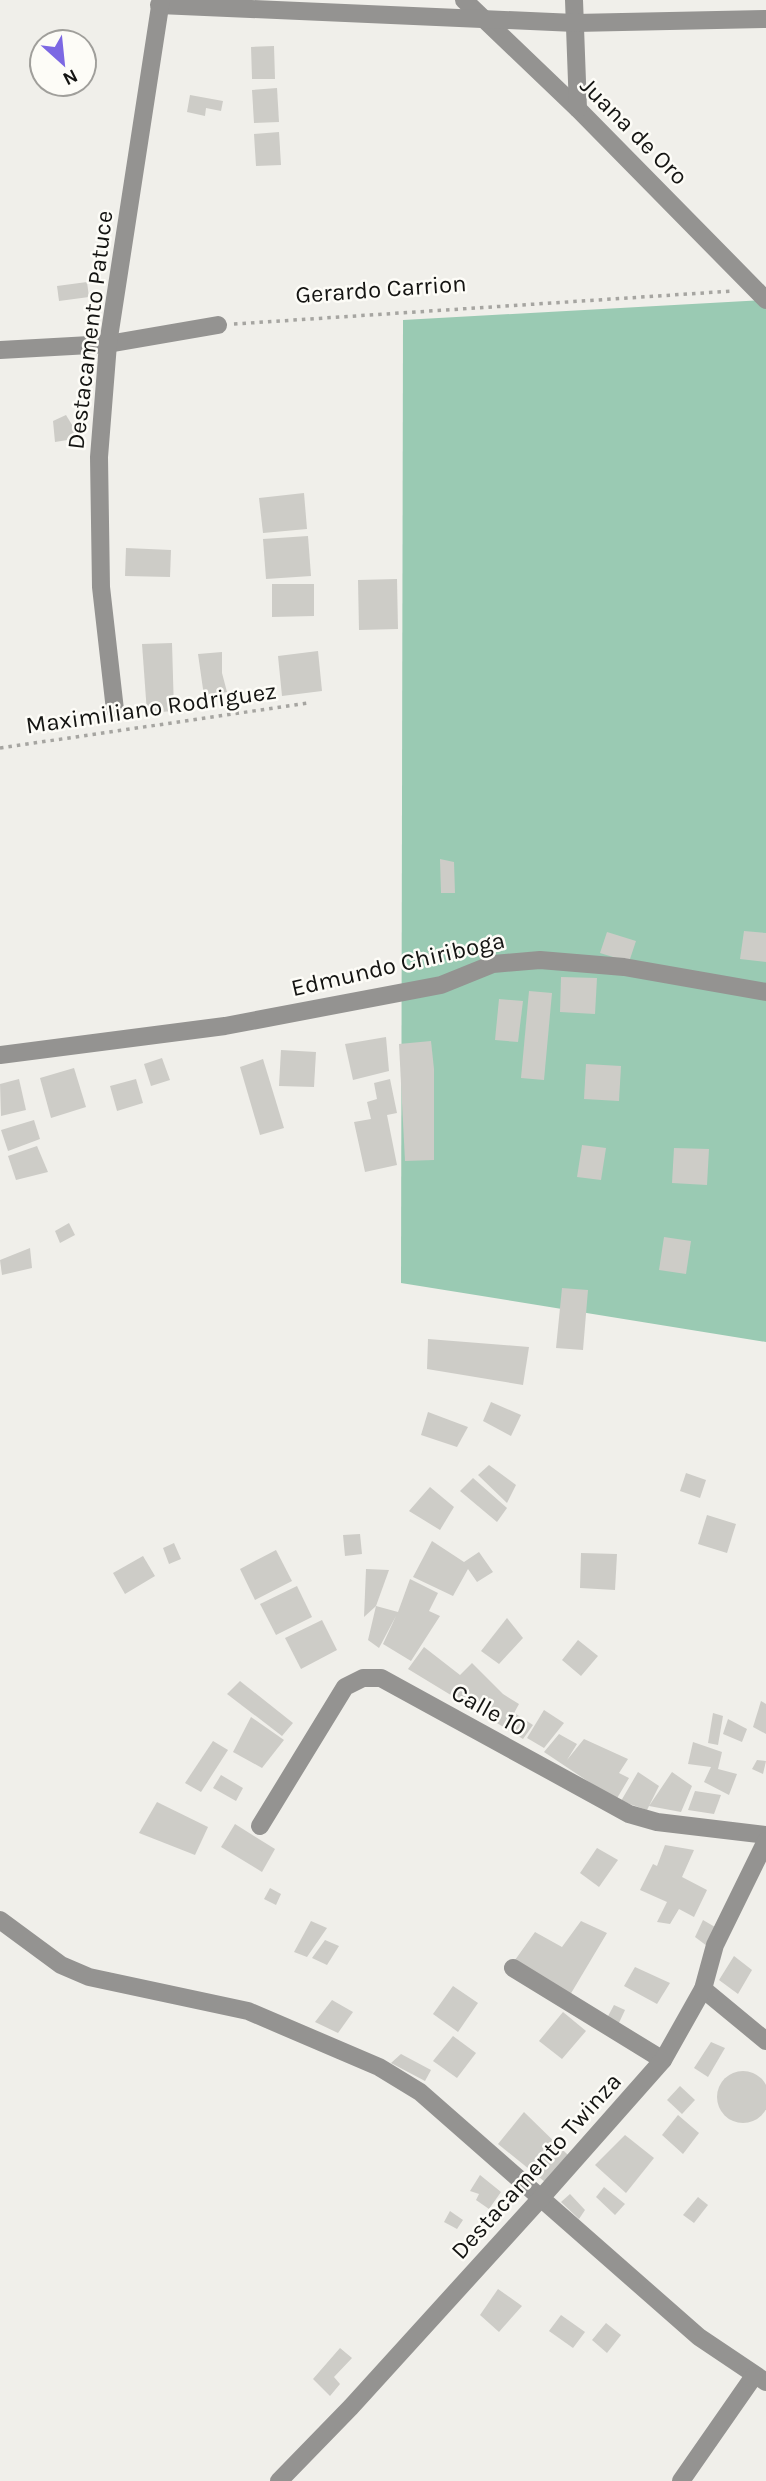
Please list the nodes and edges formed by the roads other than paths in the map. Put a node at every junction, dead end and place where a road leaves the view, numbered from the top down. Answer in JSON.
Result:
{"nodes":[{"id":1,"x":464,"y":0,"type":"edge"},
{"id":2,"x":574,"y":0,"type":"edge"},
{"id":3,"x":160,"y":3,"type":"edge"},
{"id":4,"x":482,"y":19,"type":"junction"},
{"id":5,"x":766,"y":19,"type":"edge"},
{"id":6,"x":575,"y":23,"type":"junction"},
{"id":7,"x":578,"y":108,"type":"junction"},
{"id":8,"x":763,"y":293,"type":"edge"},
{"id":9,"x":218,"y":325,"type":"road end"},
{"id":10,"x":108,"y":344,"type":"junction"},
{"id":11,"x":0,"y":350,"type":"edge"},
{"id":12,"x":115,"y":710,"type":"dead end"},
{"id":13,"x":766,"y":992,"type":"edge"},
{"id":14,"x":0,"y":1055,"type":"edge"},
{"id":15,"x":260,"y":1826,"type":"dead end"},
{"id":16,"x":766,"y":1835,"type":"edge"},
{"id":17,"x":766,"y":1841,"type":"edge"},
{"id":18,"x":0,"y":1920,"type":"edge"},
{"id":19,"x":513,"y":1968,"type":"dead end"},
{"id":20,"x":703,"y":1989,"type":"junction"},
{"id":21,"x":766,"y":2041,"type":"edge"},
{"id":22,"x":663,"y":2060,"type":"junction"},
{"id":23,"x":541,"y":2199,"type":"junction"},
{"id":24,"x":760,"y":2379,"type":"edge"},
{"id":25,"x":279,"y":2481,"type":"edge"},
{"id":26,"x":681,"y":2481,"type":"edge"}],
"edges":[{"from":1,"to":4,"type":"street","name":"Juana de Oro"},
{"from":2,"to":6,"type":"street"},
{"from":3,"to":4,"type":"street"},
{"from":3,"to":10,"type":"street","name":"Destacamento Patuce"},
{"from":4,"to":6,"type":"street"},
{"from":4,"to":7,"type":"street","name":"Juana de Oro"},
{"from":5,"to":6,"type":"street"},
{"from":6,"to":7,"type":"street"},
{"from":7,"to":8,"type":"street","name":"Juana de Oro"},
{"from":9,"to":10,"type":"street"},
{"from":10,"to":11,"type":"street"},
{"from":10,"to":12,"type":"street","name":"Destacamento Patuce"},
{"from":13,"to":14,"type":"street","name":"Edmundo Chiriboga"},
{"from":15,"to":16,"type":"street","name":"Calle 10"},
{"from":17,"to":20,"type":"street","name":"Destacamento Twinza"},
{"from":18,"to":23,"type":"street"},
{"from":19,"to":22,"type":"street"},
{"from":20,"to":21,"type":"street"},
{"from":20,"to":22,"type":"street","name":"Destacamento Twinza"},
{"from":22,"to":23,"type":"street","name":"Destacamento Twinza"},
{"from":23,"to":24,"type":"street"},
{"from":23,"to":25,"type":"street","name":"Destacamento Twinza"},
{"from":24,"to":26,"type":"street"}]}
